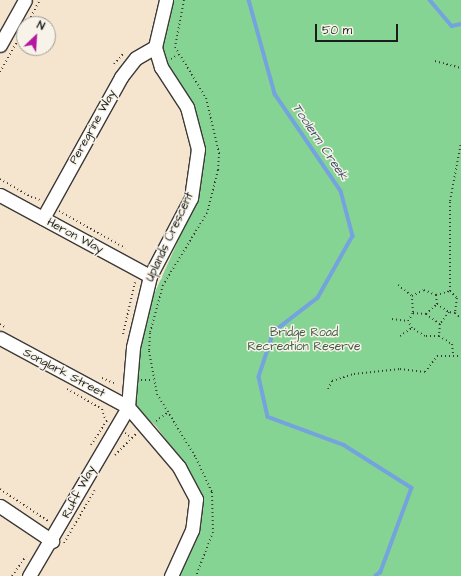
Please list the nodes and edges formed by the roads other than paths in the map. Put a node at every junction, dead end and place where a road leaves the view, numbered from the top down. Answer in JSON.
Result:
{"nodes":[{"id":1,"x":25,"y":0,"type":"edge"},
{"id":2,"x":166,"y":0,"type":"edge"},
{"id":3,"x":0,"y":45,"type":"edge"},
{"id":4,"x":155,"y":47,"type":"junction"},
{"id":5,"x":0,"y":195,"type":"edge"},
{"id":6,"x":43,"y":218,"type":"junction"},
{"id":7,"x":150,"y":276,"type":"junction"},
{"id":8,"x":0,"y":338,"type":"edge"},
{"id":9,"x":128,"y":407,"type":"junction"},
{"id":10,"x":0,"y":506,"type":"edge"},
{"id":11,"x":57,"y":544,"type":"junction"},
{"id":12,"x":29,"y":576,"type":"edge"},
{"id":13,"x":171,"y":576,"type":"edge"}],
"edges":[{"from":1,"to":3,"type":"street"},
{"from":2,"to":4,"type":"street","name":"Uplands Crescent"},
{"from":4,"to":6,"type":"street","name":"Peregrine Way"},
{"from":4,"to":7,"type":"street","name":"Uplands Crescent"},
{"from":5,"to":6,"type":"street","name":"Heron Way"},
{"from":6,"to":7,"type":"street","name":"Heron Way"},
{"from":7,"to":9,"type":"street","name":"Uplands Crescent"},
{"from":8,"to":9,"type":"street","name":"Songlark Street"},
{"from":9,"to":11,"type":"street","name":"Ruff Way"},
{"from":9,"to":13,"type":"street"},
{"from":10,"to":11,"type":"street"},
{"from":11,"to":12,"type":"street","name":"Ruff Way"}]}
